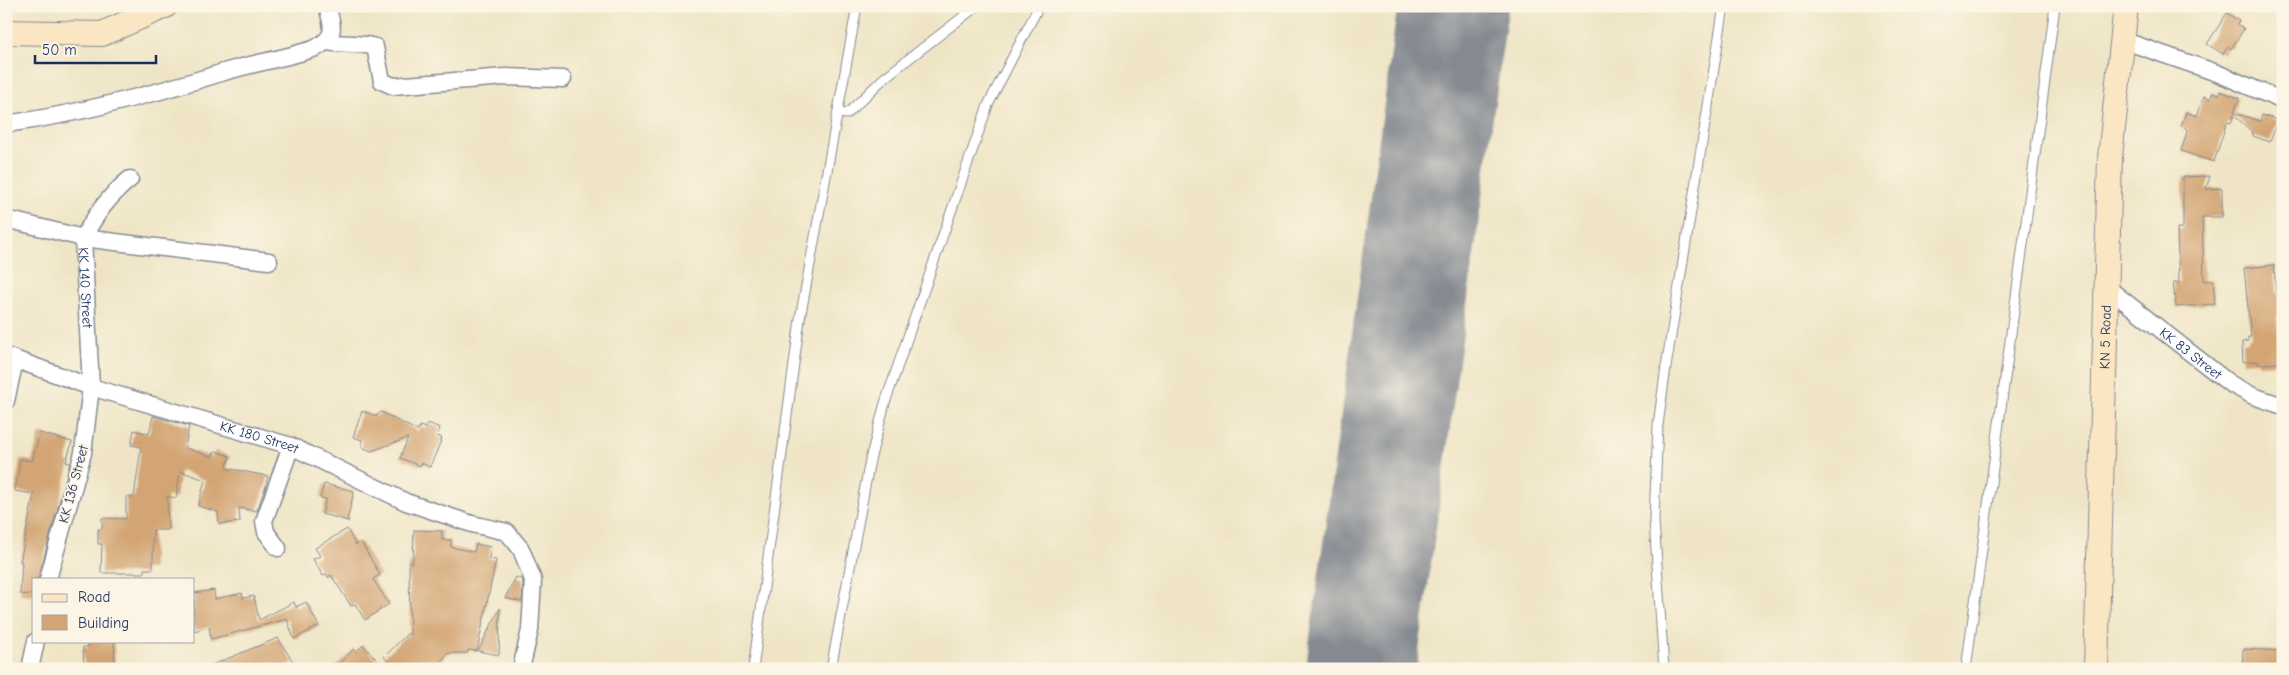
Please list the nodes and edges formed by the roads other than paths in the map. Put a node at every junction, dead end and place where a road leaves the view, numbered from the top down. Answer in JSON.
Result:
{"nodes":[{"id":1,"x":165,"y":6,"type":"edge"},
{"id":2,"x":327,"y":6,"type":"edge"},
{"id":3,"x":857,"y":6,"type":"edge"},
{"id":4,"x":977,"y":6,"type":"edge"},
{"id":5,"x":1040,"y":6,"type":"edge"},
{"id":6,"x":1724,"y":6,"type":"edge"},
{"id":7,"x":2055,"y":6,"type":"edge"},
{"id":8,"x":2126,"y":6,"type":"edge"},
{"id":9,"x":6,"y":32,"type":"edge"},
{"id":10,"x":2122,"y":40,"type":"junction"},
{"id":11,"x":327,"y":42,"type":"junction"},
{"id":12,"x":563,"y":79,"type":"dead end"},
{"id":13,"x":2283,"y":102,"type":"edge"},
{"id":14,"x":838,"y":113,"type":"junction"},
{"id":15,"x":6,"y":124,"type":"edge"},
{"id":16,"x":130,"y":179,"type":"dead end"},
{"id":17,"x":6,"y":219,"type":"edge"},
{"id":18,"x":83,"y":238,"type":"junction"},
{"id":19,"x":269,"y":261,"type":"dead end"},
{"id":20,"x":2105,"y":286,"type":"junction"},
{"id":21,"x":11,"y":358,"type":"edge"},
{"id":22,"x":91,"y":387,"type":"junction"},
{"id":23,"x":6,"y":401,"type":"edge"},
{"id":24,"x":2283,"y":406,"type":"edge"},
{"id":25,"x":291,"y":446,"type":"junction"},
{"id":26,"x":278,"y":548,"type":"dead end"},
{"id":27,"x":48,"y":578,"type":"edge"},
{"id":28,"x":36,"y":642,"type":"edge"},
{"id":29,"x":30,"y":669,"type":"edge"},
{"id":30,"x":521,"y":669,"type":"edge"},
{"id":31,"x":753,"y":669,"type":"edge"},
{"id":32,"x":831,"y":669,"type":"edge"},
{"id":33,"x":1664,"y":669,"type":"edge"},
{"id":34,"x":1966,"y":669,"type":"edge"},
{"id":35,"x":2096,"y":669,"type":"edge"}],
"edges":[{"from":1,"to":9,"type":"main road"},
{"from":2,"to":11,"type":"street"},
{"from":3,"to":14,"type":"lane"},
{"from":4,"to":14,"type":"lane"},
{"from":5,"to":32,"type":"lane"},
{"from":6,"to":33,"type":"lane"},
{"from":7,"to":34,"type":"lane"},
{"from":8,"to":10,"type":"main road","name":"KN 5 Road"},
{"from":10,"to":13,"type":"street"},
{"from":10,"to":20,"type":"main road","name":"KN 5 Road"},
{"from":11,"to":12,"type":"street"},
{"from":11,"to":15,"type":"street"},
{"from":14,"to":31,"type":"lane"},
{"from":16,"to":18,"type":"street"},
{"from":17,"to":18,"type":"street","name":"KK 140 Street"},
{"from":18,"to":19,"type":"street"},
{"from":18,"to":22,"type":"street","name":"KK 140 Street"},
{"from":20,"to":24,"type":"street","name":"KK 83 Street"},
{"from":20,"to":35,"type":"main road","name":"KN 5 Road"},
{"from":21,"to":22,"type":"street","name":"KK 180 Street"},
{"from":21,"to":23,"type":"street"},
{"from":22,"to":25,"type":"street","name":"KK 180 Street"},
{"from":22,"to":27,"type":"street","name":"KK 136 Street"},
{"from":25,"to":26,"type":"street"},
{"from":25,"to":30,"type":"street","name":"KK 180 Street"},
{"from":28,"to":29,"type":"street"}]}
